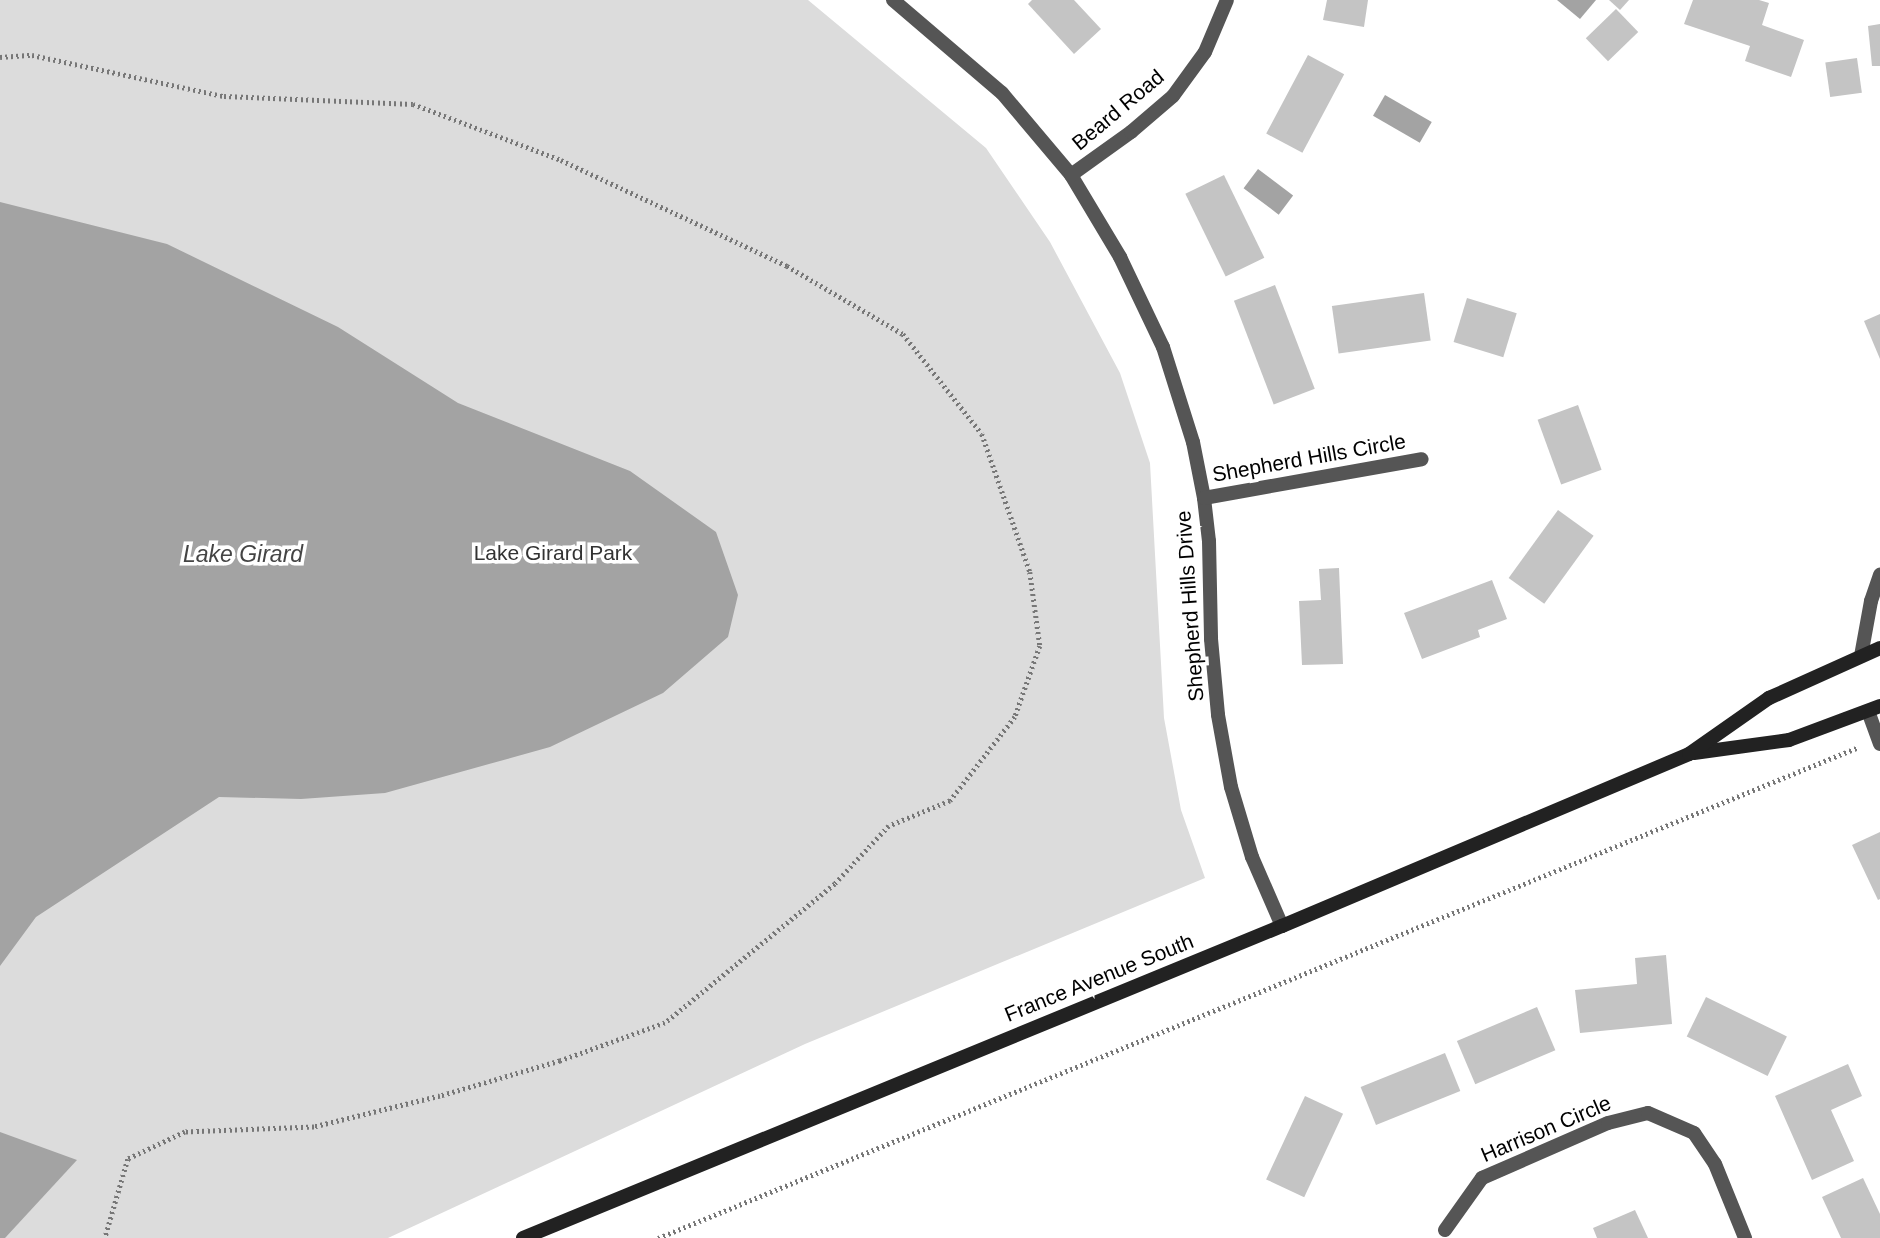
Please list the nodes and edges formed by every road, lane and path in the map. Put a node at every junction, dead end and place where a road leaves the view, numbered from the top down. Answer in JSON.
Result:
{"nodes":[{"id":1,"x":893,"y":0,"type":"edge"},
{"id":2,"x":1227,"y":0,"type":"edge"},
{"id":3,"x":0,"y":57,"type":"edge"},
{"id":4,"x":1071,"y":175,"type":"junction"},
{"id":5,"x":1422,"y":459,"type":"dead end"},
{"id":6,"x":1204,"y":498,"type":"junction"},
{"id":7,"x":1880,"y":575,"type":"edge"},
{"id":8,"x":1880,"y":648,"type":"edge"},
{"id":9,"x":1861,"y":656,"type":"junction"},
{"id":10,"x":1874,"y":708,"type":"edge"},
{"id":11,"x":1878,"y":742,"type":"edge"},
{"id":12,"x":1689,"y":754,"type":"junction"},
{"id":13,"x":1282,"y":926,"type":"junction"},
{"id":14,"x":1445,"y":1230,"type":"dead end"},
{"id":15,"x":105,"y":1238,"type":"edge"},
{"id":16,"x":523,"y":1238,"type":"edge"},
{"id":17,"x":658,"y":1238,"type":"edge"},
{"id":18,"x":1745,"y":1238,"type":"edge"}],
"edges":[{"from":1,"to":4,"type":"street","name":"Shepherd Hills Drive"},
{"from":2,"to":4,"type":"street","name":"Beard Road"},
{"from":3,"to":15,"type":"path"},
{"from":4,"to":6,"type":"street","name":"Shepherd Hills Drive"},
{"from":5,"to":6,"type":"street","name":"Shepherd Hills Circle"},
{"from":6,"to":13,"type":"street","name":"Shepherd Hills Drive"},
{"from":7,"to":9,"type":"street"},
{"from":8,"to":9,"type":"main road","name":"France Avenue South"},
{"from":9,"to":12,"type":"main road","name":"France Avenue South"},
{"from":10,"to":11,"type":"street"},
{"from":10,"to":12,"type":"main road","name":"France Avenue South"},
{"from":11,"to":17,"type":"path"},
{"from":12,"to":13,"type":"main road","name":"France Avenue South"},
{"from":13,"to":16,"type":"main road","name":"France Avenue South"},
{"from":14,"to":18,"type":"street","name":"Harrison Circle"}]}
